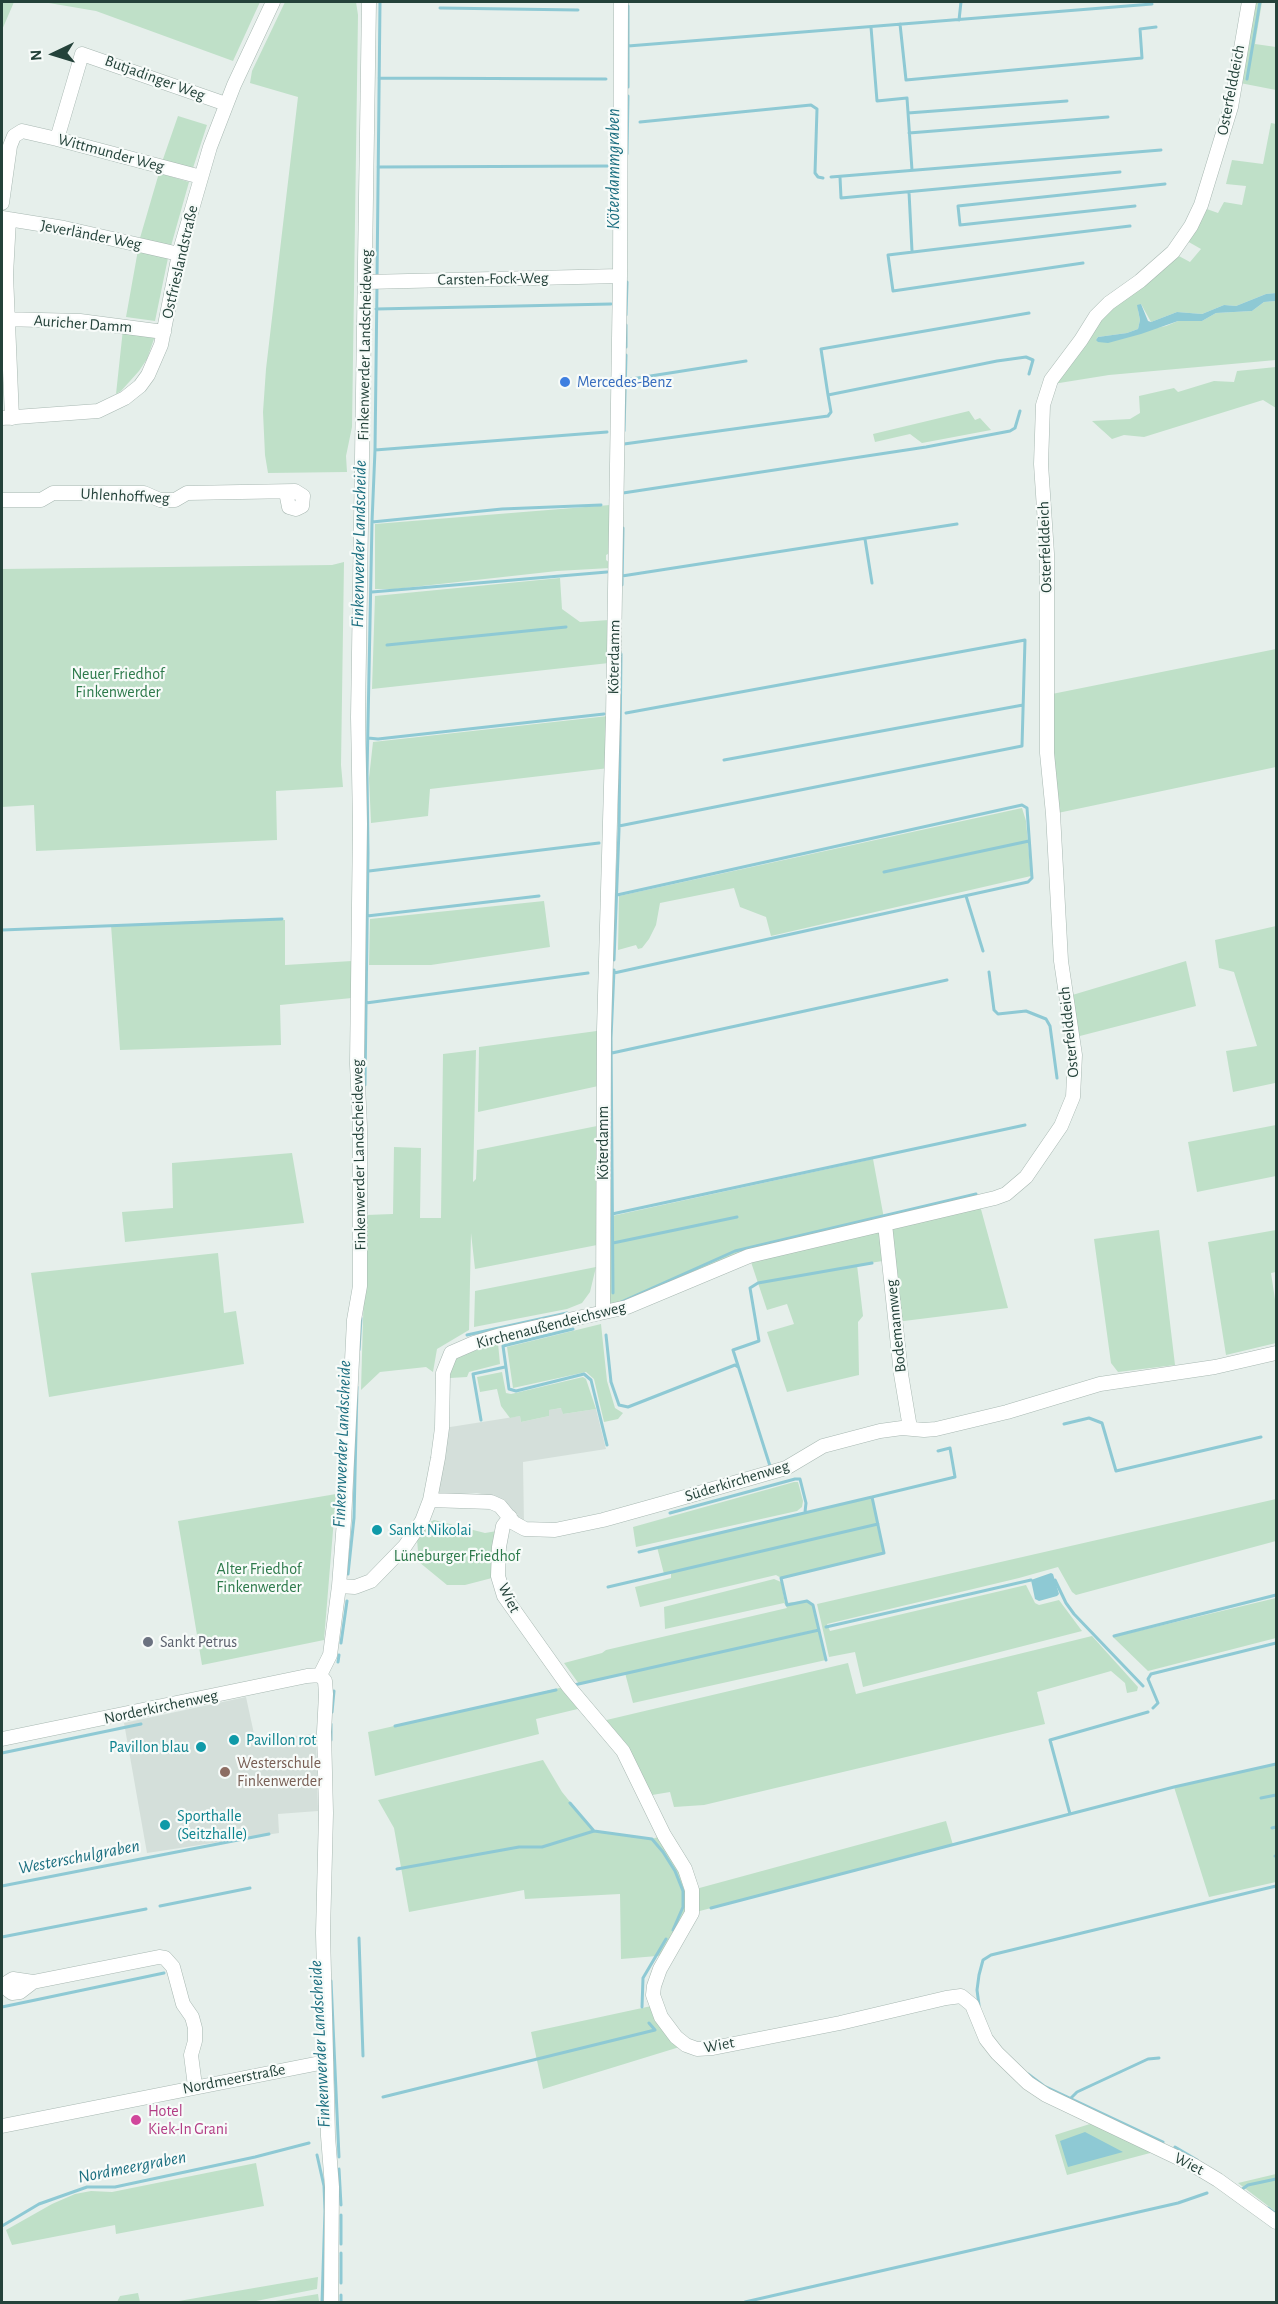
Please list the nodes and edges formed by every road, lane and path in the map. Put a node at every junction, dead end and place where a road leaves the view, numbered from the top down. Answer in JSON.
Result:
{"nodes":[{"id":1,"x":273,"y":2,"type":"edge"},
{"id":2,"x":369,"y":2,"type":"edge"},
{"id":3,"x":621,"y":2,"type":"edge"},
{"id":4,"x":1249,"y":2,"type":"edge"},
{"id":5,"x":226,"y":104,"type":"junction"},
{"id":6,"x":57,"y":138,"type":"junction"},
{"id":7,"x":201,"y":177,"type":"junction"},
{"id":8,"x":2,"y":203,"type":"edge"},
{"id":9,"x":5,"y":219,"type":"edge"},
{"id":10,"x":179,"y":254,"type":"junction"},
{"id":11,"x":620,"y":276,"type":"junction"},
{"id":12,"x":373,"y":282,"type":"junction"},
{"id":13,"x":4,"y":319,"type":"edge"},
{"id":14,"x":164,"y":332,"type":"junction"},
{"id":15,"x":7,"y":418,"type":"edge"},
{"id":16,"x":286,"y":492,"type":"dead end"},
{"id":17,"x":2,"y":500,"type":"edge"},
{"id":18,"x":1045,"y":1150,"type":"joint"},
{"id":19,"x":885,"y":1224,"type":"junction"},
{"id":20,"x":603,"y":1312,"type":"junction"},
{"id":21,"x":1276,"y":1353,"type":"edge"},
{"id":22,"x":910,"y":1428,"type":"junction"},
{"id":23,"x":430,"y":1500,"type":"junction"},
{"id":24,"x":510,"y":1517,"type":"junction"},
{"id":25,"x":339,"y":1586,"type":"junction"},
{"id":26,"x":320,"y":1675,"type":"junction"},
{"id":27,"x":2,"y":1739,"type":"edge"},
{"id":28,"x":33,"y":1982,"type":"dead end"},
{"id":29,"x":325,"y":2062,"type":"junction"},
{"id":30,"x":195,"y":2086,"type":"junction"},
{"id":31,"x":2,"y":2126,"type":"edge"},
{"id":32,"x":1276,"y":2222,"type":"edge"},
{"id":33,"x":331,"y":2302,"type":"edge"}],
"edges":[{"from":1,"to":5,"type":"street","name":"Ostfrieslandstraße"},
{"from":2,"to":12,"type":"street","name":"Finkenwerder Landscheideweg"},
{"from":3,"to":11,"type":"street","name":"Köterdamm"},
{"from":4,"to":18,"type":"street","name":"Osterfelddeich"},
{"from":5,"to":6,"type":"street","name":"Butjadinger Weg"},
{"from":5,"to":7,"type":"street","name":"Ostfrieslandstraße"},
{"from":6,"to":7,"type":"street","name":"Wittmunder Weg"},
{"from":6,"to":8,"type":"street","name":"Wittmunder Weg"},
{"from":7,"to":10,"type":"street","name":"Ostfrieslandstraße"},
{"from":9,"to":10,"type":"street","name":"Jeverländer Weg"},
{"from":9,"to":13,"type":"street"},
{"from":10,"to":14,"type":"street","name":"Ostfrieslandstraße"},
{"from":11,"to":12,"type":"street","name":"Carsten-Fock-Weg"},
{"from":11,"to":20,"type":"street","name":"Köterdamm"},
{"from":12,"to":25,"type":"street","name":"Finkenwerder Landscheideweg"},
{"from":13,"to":14,"type":"street","name":"Auricher Damm"},
{"from":13,"to":15,"type":"street"},
{"from":14,"to":15,"type":"street","name":"Ostfrieslandstraße"},
{"from":16,"to":17,"type":"street","name":"Uhlenhoffweg"},
{"from":18,"to":19,"type":"street","name":"Kirchenaußendeichsweg"},
{"from":19,"to":20,"type":"street","name":"Kirchenaußendeichsweg"},
{"from":19,"to":22,"type":"street","name":"Bodemannweg"},
{"from":20,"to":23,"type":"street","name":"Kirchenaußendeichsweg"},
{"from":21,"to":22,"type":"street","name":"Süderkirchenweg"},
{"from":22,"to":24,"type":"street","name":"Süderkirchenweg"},
{"from":23,"to":24,"type":"street","name":"Süderkirchenweg"},
{"from":23,"to":25,"type":"street","name":"Kirchenaußendeichsweg"},
{"from":24,"to":32,"type":"street","name":"Wiet"},
{"from":25,"to":26,"type":"street","name":"Finkenwerder Landscheideweg"},
{"from":26,"to":27,"type":"street","name":"Norderkirchenweg"},
{"from":26,"to":29,"type":"street"},
{"from":28,"to":30,"type":"street"},
{"from":29,"to":30,"type":"street","name":"Nordmeerstraße"},
{"from":29,"to":33,"type":"street"},
{"from":30,"to":31,"type":"street","name":"Nordmeerstraße"}]}
